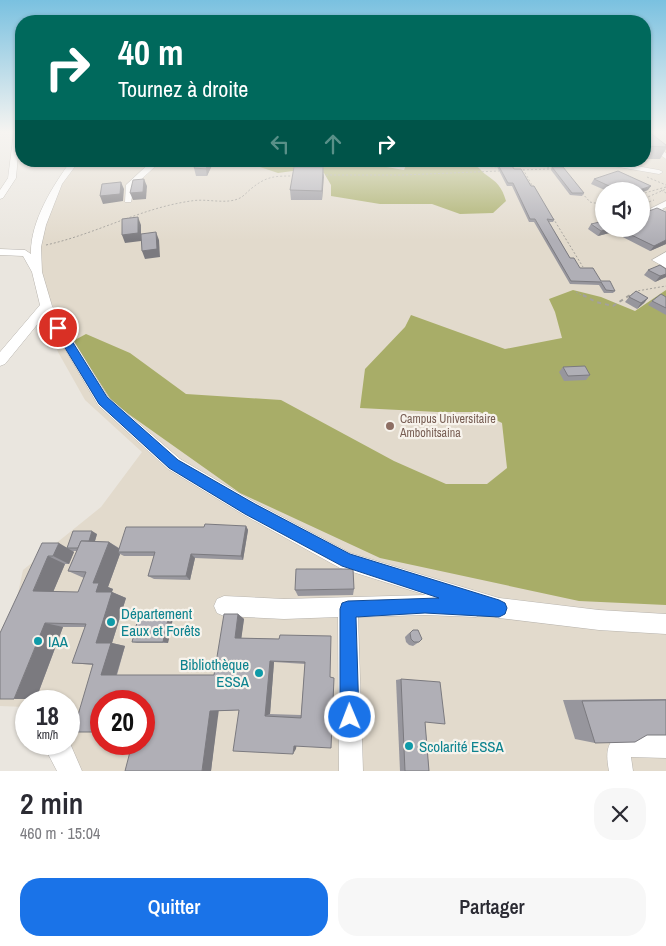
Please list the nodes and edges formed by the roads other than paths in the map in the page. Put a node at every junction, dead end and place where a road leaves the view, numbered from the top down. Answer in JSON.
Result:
{"nodes":[{"id":1,"x":13,"y":168,"type":"edge"},
{"id":2,"x":70,"y":168,"type":"edge"},
{"id":3,"x":151,"y":168,"type":"edge"},
{"id":4,"x":641,"y":168,"type":"edge"},
{"id":5,"x":662,"y":171,"type":"edge"},
{"id":6,"x":642,"y":178,"type":"road end"},
{"id":7,"x":0,"y":196,"type":"edge"},
{"id":8,"x":128,"y":200,"type":"edge"},
{"id":9,"x":666,"y":204,"type":"edge"},
{"id":10,"x":666,"y":214,"type":"edge"},
{"id":11,"x":0,"y":252,"type":"edge"},
{"id":12,"x":666,"y":255,"type":"edge"},
{"id":13,"x":666,"y":265,"type":"edge"},
{"id":14,"x":37,"y":272,"type":"junction"},
{"id":15,"x":46,"y":306,"type":"junction"},
{"id":16,"x":0,"y":361,"type":"edge"},
{"id":17,"x":224,"y":606,"type":"dead end"},
{"id":18,"x":499,"y":608,"type":"junction"},
{"id":19,"x":348,"y":609,"type":"junction"},
{"id":20,"x":666,"y":624,"type":"edge"},
{"id":21,"x":666,"y":746,"type":"edge"},
{"id":22,"x":61,"y":755,"type":"edge"},
{"id":23,"x":70,"y":771,"type":"edge"},
{"id":24,"x":350,"y":771,"type":"edge"},
{"id":25,"x":621,"y":771,"type":"edge"}],
"edges":[{"from":1,"to":7,"type":"street"},
{"from":2,"to":14,"type":"street"},
{"from":3,"to":8,"type":"street"},
{"from":4,"to":5,"type":"street"},
{"from":5,"to":6,"type":"street"},
{"from":9,"to":10,"type":"street"},
{"from":11,"to":14,"type":"street"},
{"from":12,"to":13,"type":"street"},
{"from":14,"to":15,"type":"street"},
{"from":15,"to":16,"type":"street"},
{"from":15,"to":18,"type":"street"},
{"from":17,"to":19,"type":"street"},
{"from":18,"to":19,"type":"street"},
{"from":18,"to":20,"type":"street"},
{"from":19,"to":24,"type":"street"},
{"from":21,"to":25,"type":"street"},
{"from":22,"to":23,"type":"street"}]}
